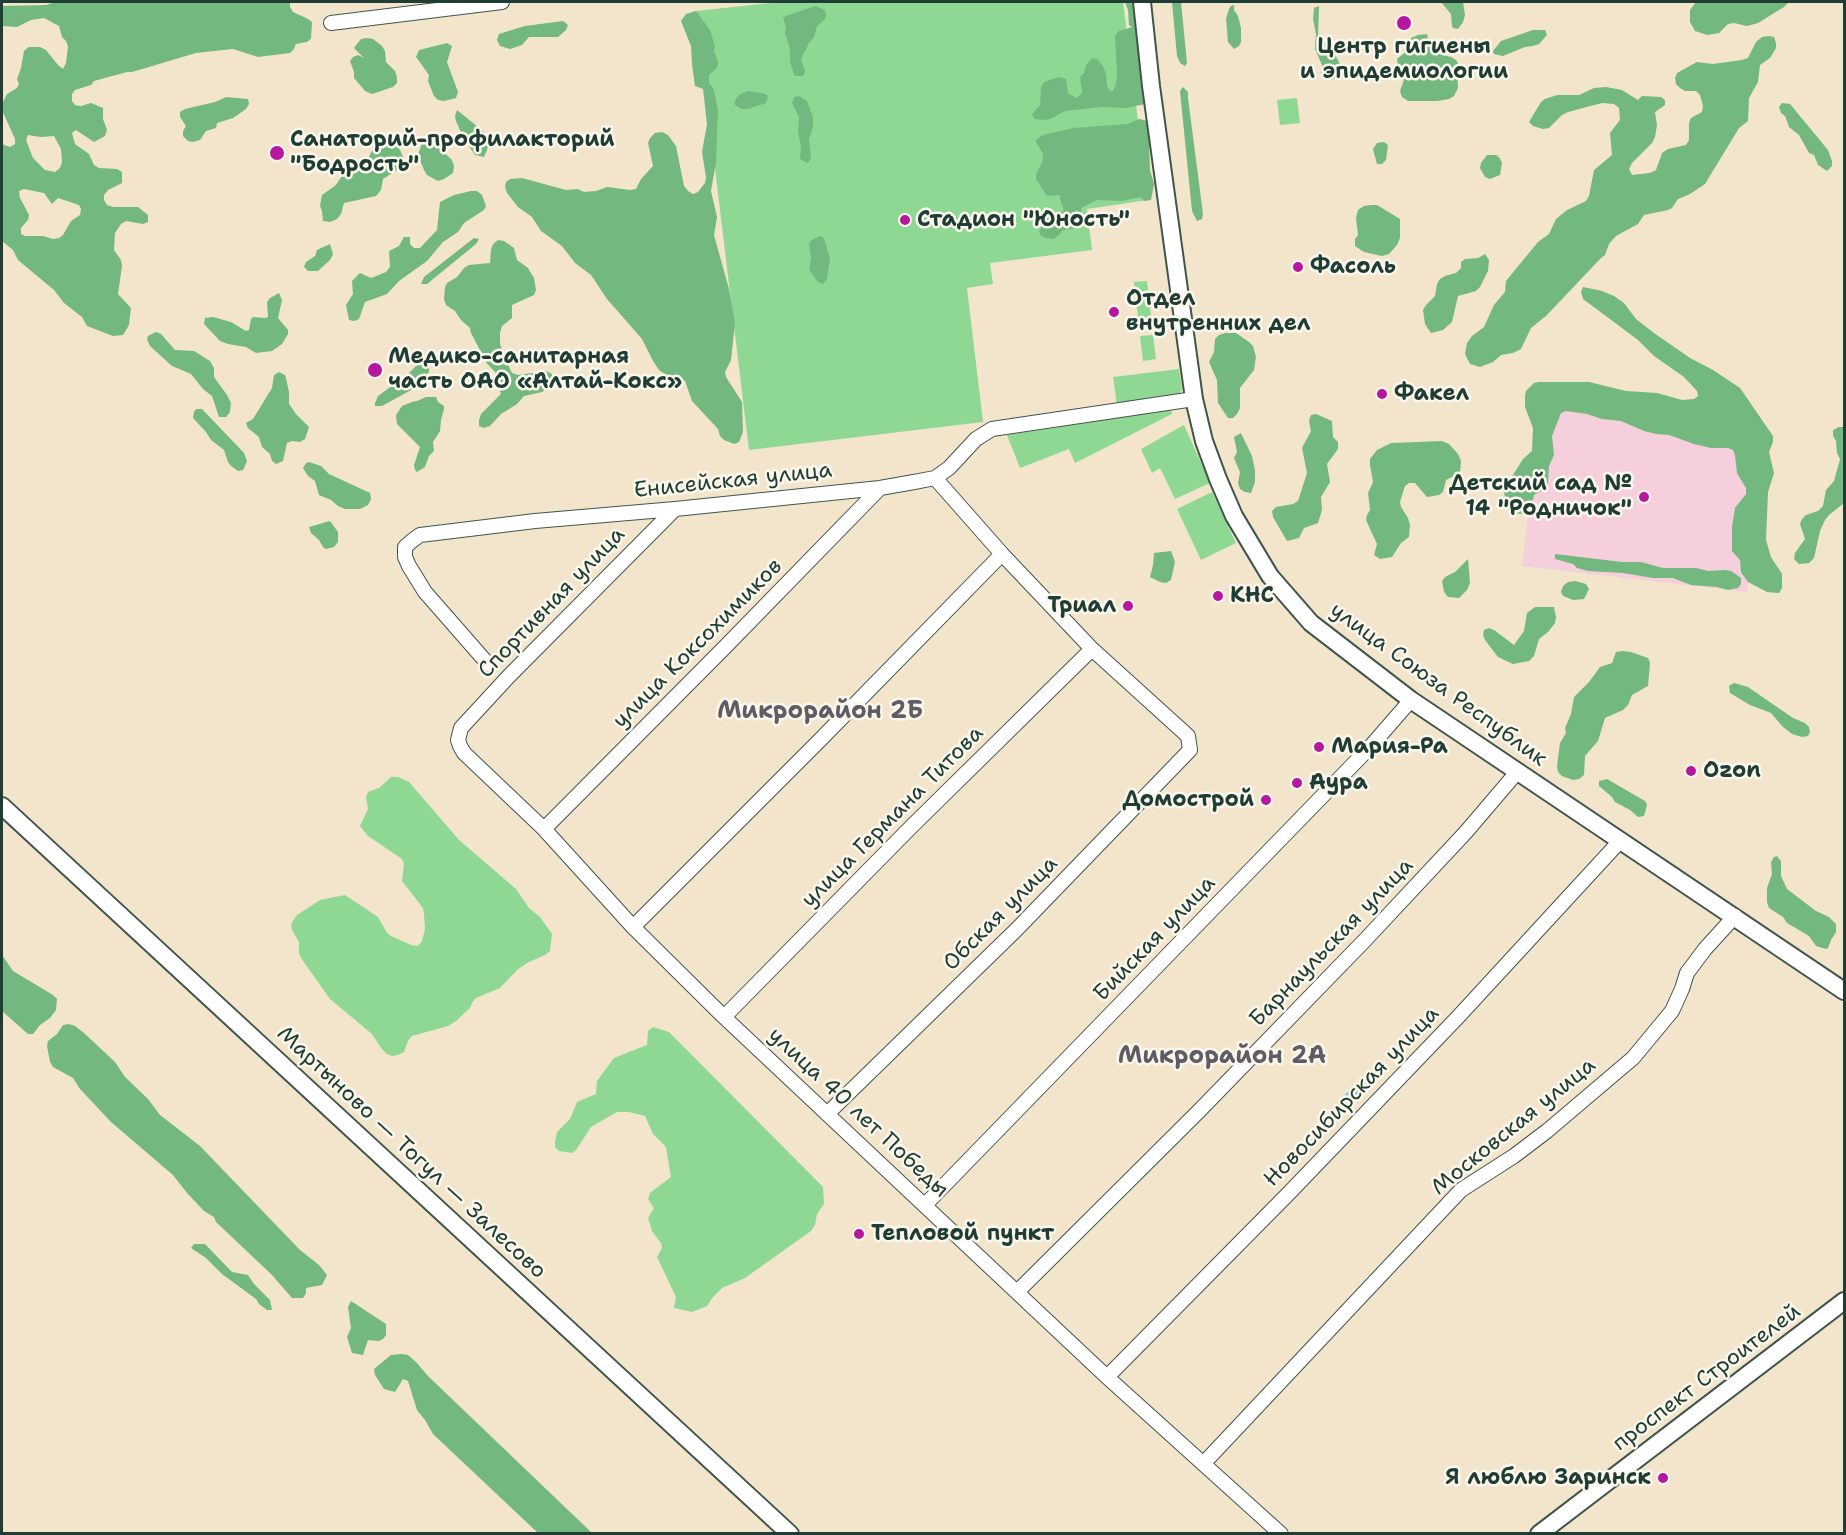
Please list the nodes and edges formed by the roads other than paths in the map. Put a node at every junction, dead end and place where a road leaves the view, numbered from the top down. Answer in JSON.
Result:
{"nodes":[{"id":1,"x":502,"y":2,"type":"edge"},
{"id":2,"x":1142,"y":2,"type":"edge"},
{"id":3,"x":331,"y":23,"type":"dead end"},
{"id":4,"x":1194,"y":399,"type":"junction"},
{"id":5,"x":935,"y":478,"type":"junction"},
{"id":6,"x":880,"y":488,"type":"junction"},
{"id":7,"x":675,"y":509,"type":"junction"},
{"id":8,"x":1002,"y":554,"type":"junction"},
{"id":9,"x":1092,"y":649,"type":"junction"},
{"id":10,"x":488,"y":664,"type":"dead end"},
{"id":11,"x":1411,"y":700,"type":"junction"},
{"id":12,"x":461,"y":728,"type":"joint"},
{"id":13,"x":1518,"y":771,"type":"junction"},
{"id":14,"x":2,"y":806,"type":"edge"},
{"id":15,"x":544,"y":829,"type":"junction"},
{"id":16,"x":1621,"y":840,"type":"junction"},
{"id":17,"x":1735,"y":916,"type":"junction"},
{"id":18,"x":633,"y":927,"type":"junction"},
{"id":19,"x":1845,"y":991,"type":"edge"},
{"id":20,"x":724,"y":1017,"type":"junction"},
{"id":21,"x":827,"y":1114,"type":"junction"},
{"id":22,"x":925,"y":1205,"type":"junction"},
{"id":23,"x":1017,"y":1292,"type":"junction"},
{"id":24,"x":1845,"y":1301,"type":"edge"},
{"id":25,"x":1107,"y":1377,"type":"junction"},
{"id":26,"x":1203,"y":1464,"type":"junction"},
{"id":27,"x":1279,"y":1532,"type":"edge"},
{"id":28,"x":790,"y":1533,"type":"edge"},
{"id":29,"x":1539,"y":1533,"type":"edge"}],
"edges":[{"from":1,"to":3,"type":"street"},
{"from":2,"to":4,"type":"street","name":"улица Союза Республик"},
{"from":4,"to":5,"type":"street"},
{"from":4,"to":11,"type":"street","name":"улица Союза Республик"},
{"from":5,"to":6,"type":"street","name":"Енисейская улица"},
{"from":5,"to":8,"type":"street"},
{"from":6,"to":7,"type":"street","name":"Енисейская улица"},
{"from":6,"to":15,"type":"street","name":"улица Коксохимиков"},
{"from":7,"to":10,"type":"street","name":"Енисейская улица"},
{"from":7,"to":12,"type":"street","name":"Спортивная улица"},
{"from":8,"to":9,"type":"street"},
{"from":8,"to":18,"type":"street"},
{"from":9,"to":20,"type":"street","name":"улица Германа Титова"},
{"from":9,"to":21,"type":"street","name":"Обская улица"},
{"from":11,"to":13,"type":"street","name":"улица Союза Республик"},
{"from":11,"to":22,"type":"street","name":"Бийская улица"},
{"from":12,"to":15,"type":"street","name":"улица 40 лет Победы"},
{"from":13,"to":16,"type":"street","name":"улица Союза Республик"},
{"from":13,"to":23,"type":"street","name":"Барнаульская улица"},
{"from":14,"to":28,"type":"street","name":"Мартыново — Тогул — Залесово"},
{"from":15,"to":18,"type":"street","name":"улица 40 лет Победы"},
{"from":16,"to":17,"type":"street","name":"улица Союза Республик"},
{"from":16,"to":25,"type":"street","name":"Новосибирская улица"},
{"from":17,"to":19,"type":"street","name":"улица Союза Республик"},
{"from":17,"to":26,"type":"street","name":"Московская улица"},
{"from":18,"to":20,"type":"street","name":"улица 40 лет Победы"},
{"from":20,"to":21,"type":"street","name":"улица 40 лет Победы"},
{"from":21,"to":22,"type":"street","name":"улица 40 лет Победы"},
{"from":22,"to":23,"type":"street","name":"улица 40 лет Победы"},
{"from":23,"to":25,"type":"street","name":"улица 40 лет Победы"},
{"from":24,"to":29,"type":"street","name":"проспект Строителей"},
{"from":25,"to":26,"type":"street","name":"улица 40 лет Победы"},
{"from":26,"to":27,"type":"street","name":"улица 40 лет Победы"}]}
